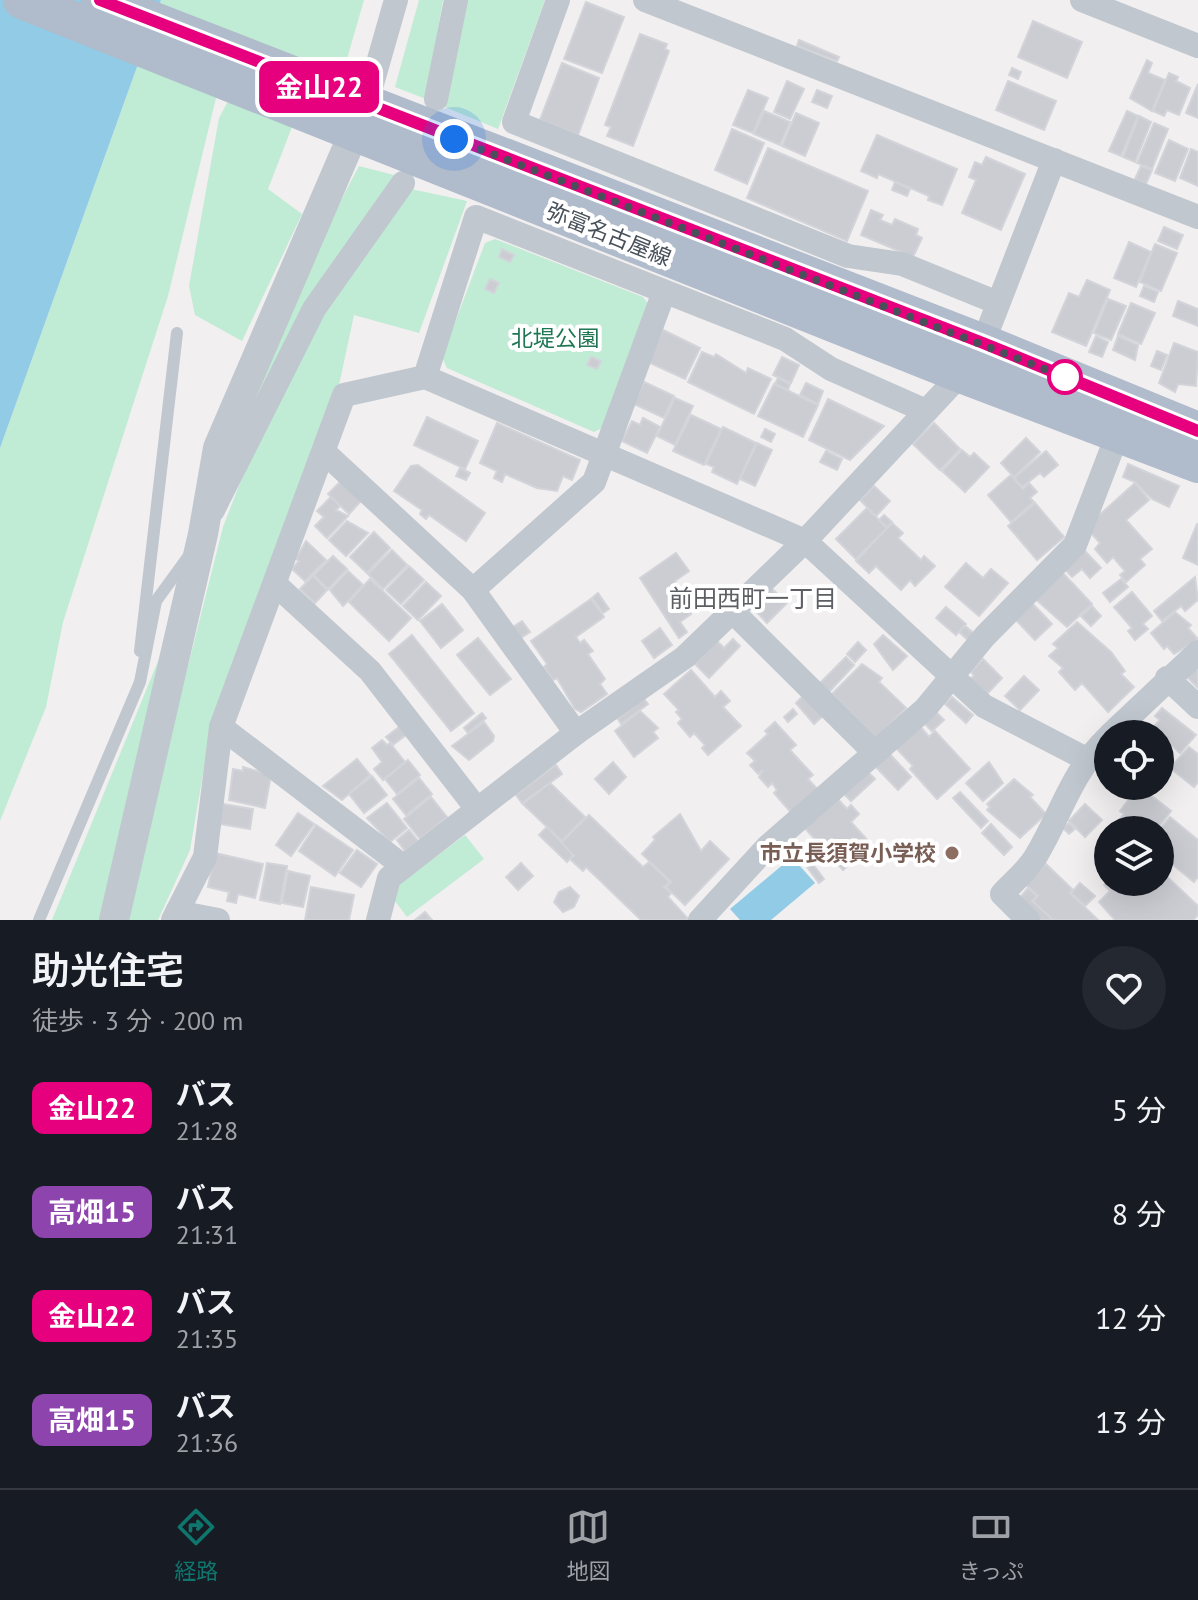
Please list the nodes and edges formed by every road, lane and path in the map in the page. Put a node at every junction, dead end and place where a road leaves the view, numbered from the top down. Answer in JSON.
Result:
{"nodes":[{"id":1,"x":22,"y":0,"type":"edge"},
{"id":2,"x":100,"y":0,"type":"edge"},
{"id":3,"x":396,"y":0,"type":"edge"},
{"id":4,"x":456,"y":0,"type":"edge"},
{"id":5,"x":558,"y":0,"type":"edge"},
{"id":6,"x":645,"y":0,"type":"edge"},
{"id":7,"x":1082,"y":0,"type":"edge"},
{"id":8,"x":1198,"y":46,"type":"edge"},
{"id":9,"x":436,"y":99,"type":"dead end"},
{"id":10,"x":340,"y":111,"type":"junction"},
{"id":11,"x":1054,"y":160,"type":"junction"},
{"id":12,"x":403,"y":183,"type":"dead end"},
{"id":13,"x":1198,"y":217,"type":"edge"},
{"id":14,"x":664,"y":292,"type":"junction"},
{"id":15,"x":998,"y":303,"type":"junction"},
{"id":16,"x":177,"y":333,"type":"dead end"},
{"id":17,"x":983,"y":343,"type":"junction"},
{"id":18,"x":961,"y":374,"type":"junction"},
{"id":19,"x":425,"y":377,"type":"junction"},
{"id":20,"x":926,"y":411,"type":"junction"},
{"id":21,"x":1198,"y":431,"type":"edge"},
{"id":22,"x":1118,"y":433,"type":"junction"},
{"id":23,"x":324,"y":452,"type":"junction"},
{"id":24,"x":602,"y":456,"type":"junction"},
{"id":25,"x":1198,"y":464,"type":"edge"},
{"id":26,"x":204,"y":530,"type":"junction"},
{"id":27,"x":805,"y":541,"type":"junction"},
{"id":28,"x":275,"y":584,"type":"junction"},
{"id":29,"x":473,"y":590,"type":"junction"},
{"id":30,"x":733,"y":612,"type":"junction"},
{"id":31,"x":1198,"y":652,"type":"edge"},
{"id":32,"x":1167,"y":678,"type":"junction"},
{"id":33,"x":952,"y":680,"type":"junction"},
{"id":34,"x":140,"y":682,"type":"junction"},
{"id":35,"x":1198,"y":707,"type":"edge"},
{"id":36,"x":1124,"y":720,"type":"edge"},
{"id":37,"x":221,"y":727,"type":"junction"},
{"id":38,"x":576,"y":733,"type":"junction"},
{"id":39,"x":1094,"y":751,"type":"edge"},
{"id":40,"x":875,"y":753,"type":"junction"},
{"id":41,"x":1086,"y":759,"type":"junction"},
{"id":42,"x":477,"y":809,"type":"junction"},
{"id":43,"x":403,"y":866,"type":"junction"},
{"id":44,"x":175,"y":916,"type":"edge"},
{"id":45,"x":39,"y":920,"type":"edge"},
{"id":46,"x":114,"y":920,"type":"edge"},
{"id":47,"x":218,"y":920,"type":"edge"},
{"id":48,"x":378,"y":920,"type":"edge"},
{"id":49,"x":700,"y":920,"type":"edge"},
{"id":50,"x":1028,"y":920,"type":"edge"}],
"edges":[{"from":1,"to":10,"type":"main road","name":"弥富名古屋線"},
{"from":2,"to":10,"type":"main road","name":"弥富名古屋線"},
{"from":3,"to":10,"type":"street"},
{"from":4,"to":9,"type":"street"},
{"from":5,"to":15,"type":"street"},
{"from":6,"to":11,"type":"street"},
{"from":7,"to":8,"type":"street"},
{"from":10,"to":17,"type":"main road","name":"弥富名古屋線"},
{"from":10,"to":18,"type":"main road","name":"弥富名古屋線"},
{"from":10,"to":26,"type":"street"},
{"from":11,"to":13,"type":"street"},
{"from":11,"to":15,"type":"street"},
{"from":12,"to":26,"type":"street"},
{"from":14,"to":19,"type":"street"},
{"from":14,"to":20,"type":"street"},
{"from":14,"to":24,"type":"street"},
{"from":15,"to":17,"type":"street"},
{"from":16,"to":34,"type":"lane"},
{"from":17,"to":21,"type":"main road","name":"弥富名古屋線"},
{"from":18,"to":20,"type":"street"},
{"from":18,"to":22,"type":"main road","name":"弥富名古屋線"},
{"from":19,"to":23,"type":"street"},
{"from":19,"to":24,"type":"street"},
{"from":20,"to":27,"type":"street"},
{"from":22,"to":25,"type":"main road","name":"弥富名古屋線"},
{"from":22,"to":33,"type":"street"},
{"from":23,"to":28,"type":"street"},
{"from":23,"to":29,"type":"street"},
{"from":24,"to":27,"type":"street"},
{"from":24,"to":29,"type":"street"},
{"from":26,"to":34,"type":"lane"},
{"from":26,"to":46,"type":"street"},
{"from":27,"to":30,"type":"street"},
{"from":27,"to":33,"type":"street"},
{"from":28,"to":37,"type":"street"},
{"from":28,"to":42,"type":"street"},
{"from":29,"to":38,"type":"street"},
{"from":30,"to":38,"type":"street"},
{"from":30,"to":40,"type":"street"},
{"from":31,"to":32,"type":"street"},
{"from":32,"to":35,"type":"street"},
{"from":32,"to":36,"type":"street"},
{"from":33,"to":40,"type":"street"},
{"from":33,"to":41,"type":"street"},
{"from":34,"to":45,"type":"lane"},
{"from":37,"to":43,"type":"street"},
{"from":37,"to":44,"type":"street"},
{"from":38,"to":42,"type":"street"},
{"from":39,"to":41,"type":"street"},
{"from":40,"to":49,"type":"street"},
{"from":41,"to":50,"type":"street"},
{"from":42,"to":43,"type":"street"},
{"from":43,"to":48,"type":"street"},
{"from":44,"to":47,"type":"street"}]}
